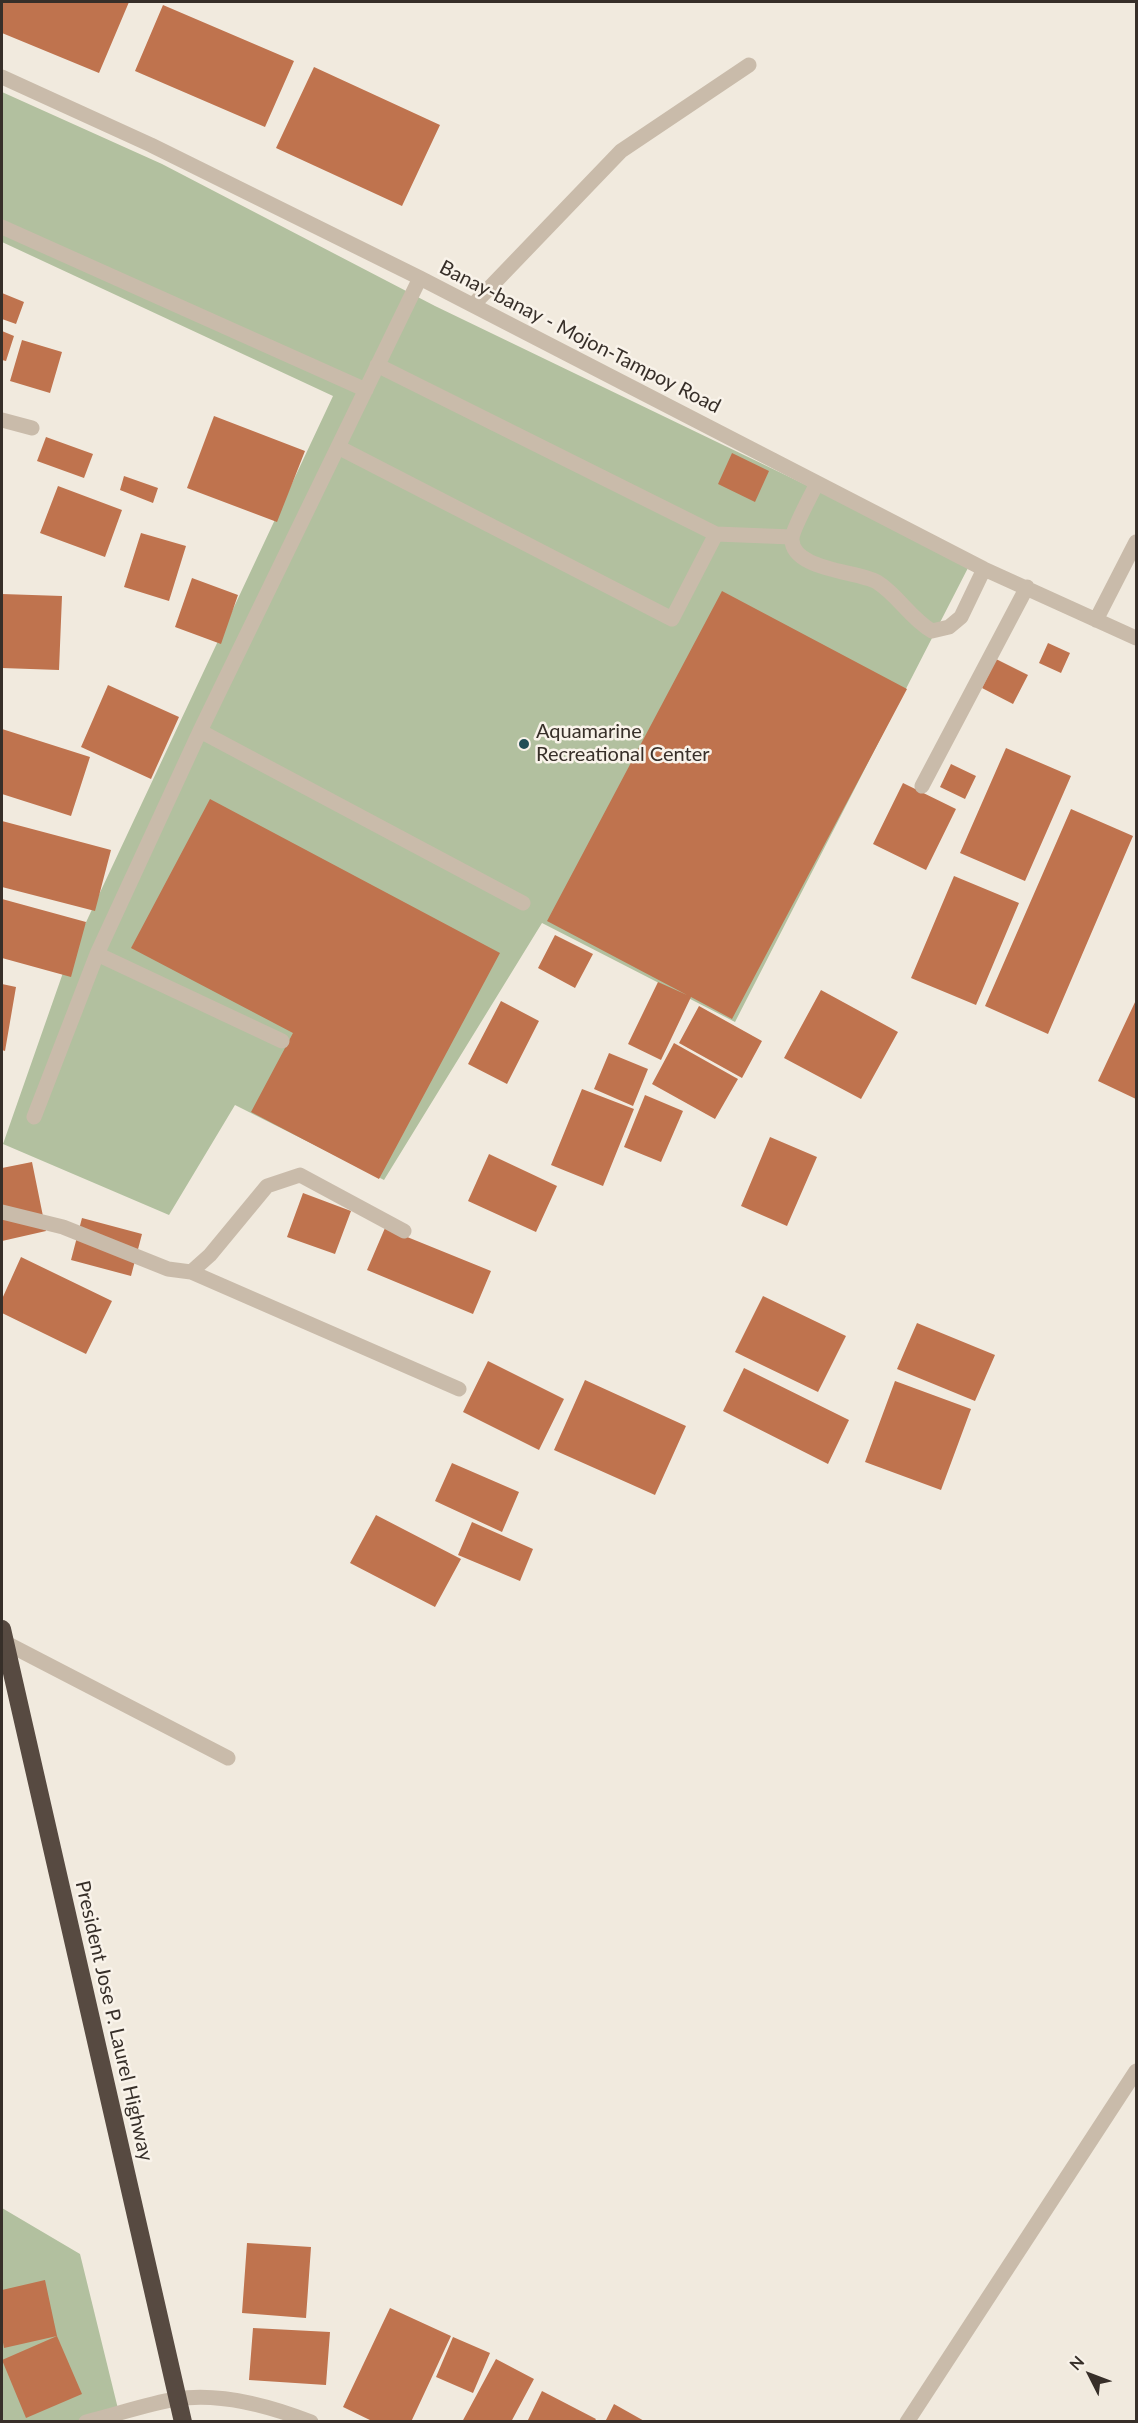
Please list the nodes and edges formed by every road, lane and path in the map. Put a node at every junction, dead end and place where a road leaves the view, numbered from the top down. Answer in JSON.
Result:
{"nodes":[{"id":1,"x":749,"y":65,"type":"dead end"},
{"id":2,"x":2,"y":77,"type":"edge"},
{"id":3,"x":2,"y":227,"type":"edge"},
{"id":4,"x":420,"y":278,"type":"junction"},
{"id":5,"x":473,"y":305,"type":"junction"},
{"id":6,"x":377,"y":365,"type":"junction"},
{"id":7,"x":366,"y":390,"type":"junction"},
{"id":8,"x":2,"y":420,"type":"edge"},
{"id":9,"x":32,"y":428,"type":"dead end"},
{"id":10,"x":338,"y":447,"type":"junction"},
{"id":11,"x":817,"y":483,"type":"junction"},
{"id":12,"x":716,"y":534,"type":"junction"},
{"id":13,"x":792,"y":537,"type":"junction"},
{"id":14,"x":1137,"y":542,"type":"edge"},
{"id":15,"x":984,"y":569,"type":"junction"},
{"id":16,"x":1027,"y":587,"type":"junction"},
{"id":17,"x":1096,"y":620,"type":"junction"},
{"id":18,"x":1137,"y":638,"type":"edge"},
{"id":19,"x":200,"y":731,"type":"junction"},
{"id":20,"x":922,"y":786,"type":"dead end"},
{"id":21,"x":523,"y":903,"type":"dead end"},
{"id":22,"x":97,"y":954,"type":"junction"},
{"id":23,"x":282,"y":1041,"type":"dead end"},
{"id":24,"x":34,"y":1117,"type":"dead end"},
{"id":25,"x":2,"y":1212,"type":"edge"},
{"id":26,"x":404,"y":1231,"type":"dead end"},
{"id":27,"x":191,"y":1272,"type":"junction"},
{"id":28,"x":459,"y":1389,"type":"dead end"},
{"id":29,"x":3,"y":1635,"type":"edge"},
{"id":30,"x":228,"y":1758,"type":"dead end"},
{"id":31,"x":1137,"y":2071,"type":"edge"},
{"id":32,"x":177,"y":2399,"type":"junction"},
{"id":33,"x":86,"y":2421,"type":"edge"},
{"id":34,"x":183,"y":2421,"type":"edge"},
{"id":35,"x":311,"y":2421,"type":"edge"},
{"id":36,"x":907,"y":2421,"type":"edge"}],
"edges":[{"from":1,"to":5,"type":"street"},
{"from":2,"to":4,"type":"street","name":"Banay-banay - Mojon-Tampoy Road"},
{"from":3,"to":7,"type":"street"},
{"from":4,"to":5,"type":"street","name":"Banay-banay - Mojon-Tampoy Road"},
{"from":4,"to":6,"type":"street"},
{"from":5,"to":11,"type":"street","name":"Banay-banay - Mojon-Tampoy Road"},
{"from":6,"to":7,"type":"street"},
{"from":6,"to":12,"type":"street"},
{"from":7,"to":10,"type":"street"},
{"from":8,"to":9,"type":"street"},
{"from":10,"to":12,"type":"street"},
{"from":10,"to":19,"type":"street"},
{"from":11,"to":13,"type":"street"},
{"from":11,"to":15,"type":"street","name":"Banay-banay - Mojon-Tampoy Road"},
{"from":12,"to":13,"type":"street"},
{"from":13,"to":15,"type":"street"},
{"from":14,"to":17,"type":"street"},
{"from":15,"to":16,"type":"street","name":"Banay-banay - Mojon-Tampoy Road"},
{"from":16,"to":17,"type":"street","name":"Banay-banay - Mojon-Tampoy Road"},
{"from":16,"to":20,"type":"street"},
{"from":17,"to":18,"type":"street","name":"Banay-banay - Mojon-Tampoy Road"},
{"from":19,"to":21,"type":"street"},
{"from":19,"to":22,"type":"street"},
{"from":22,"to":23,"type":"street"},
{"from":22,"to":24,"type":"street"},
{"from":25,"to":27,"type":"street"},
{"from":26,"to":27,"type":"street"},
{"from":27,"to":28,"type":"street"},
{"from":29,"to":30,"type":"street"},
{"from":29,"to":32,"type":"highway","name":"President Jose P. Laurel Highway"},
{"from":31,"to":36,"type":"street"},
{"from":32,"to":33,"type":"street"},
{"from":32,"to":34,"type":"highway","name":"President Jose P. Laurel Highway"},
{"from":32,"to":35,"type":"street"}]}
